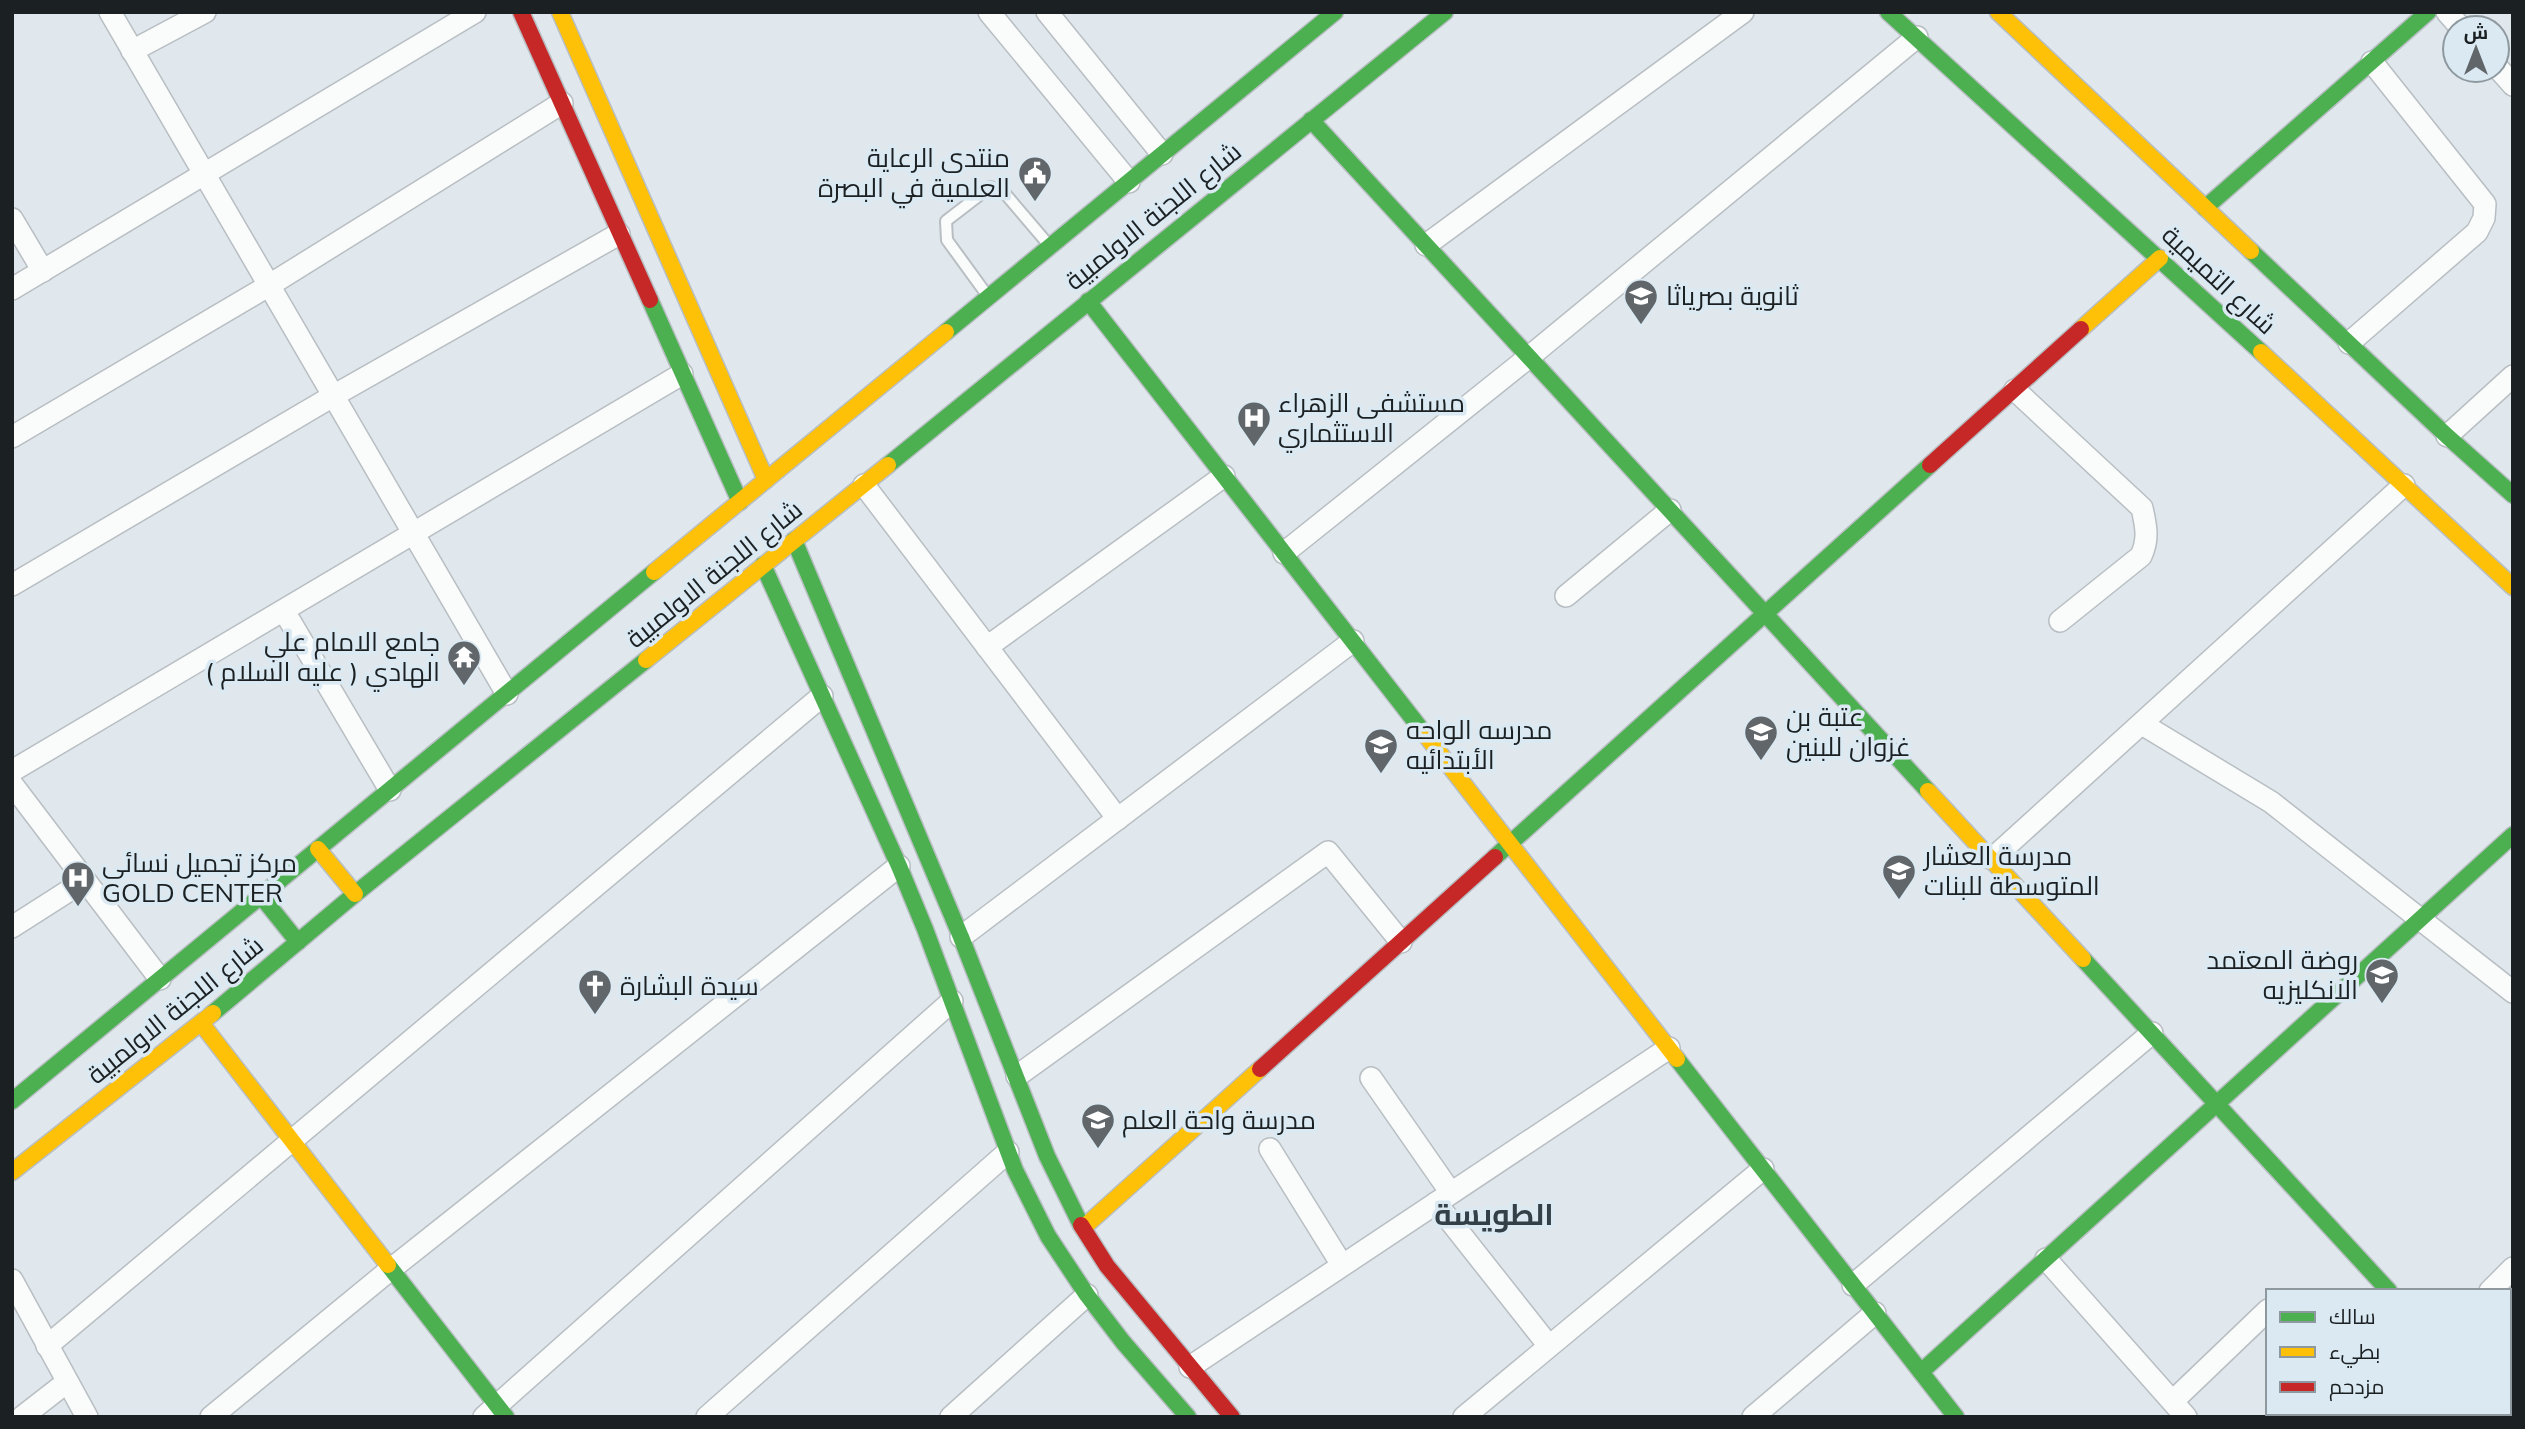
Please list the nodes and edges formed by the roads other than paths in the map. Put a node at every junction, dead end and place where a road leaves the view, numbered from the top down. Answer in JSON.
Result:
{"nodes":[{"id":1,"x":110,"y":12,"type":"edge"},
{"id":2,"x":205,"y":12,"type":"edge"},
{"id":3,"x":475,"y":12,"type":"edge"},
{"id":4,"x":521,"y":12,"type":"edge"},
{"id":5,"x":560,"y":12,"type":"edge"},
{"id":6,"x":989,"y":12,"type":"edge"},
{"id":7,"x":1047,"y":12,"type":"edge"},
{"id":8,"x":1335,"y":12,"type":"edge"},
{"id":9,"x":1445,"y":12,"type":"edge"},
{"id":10,"x":1743,"y":12,"type":"edge"},
{"id":11,"x":1888,"y":12,"type":"edge"},
{"id":12,"x":1998,"y":12,"type":"edge"},
{"id":13,"x":2428,"y":12,"type":"edge"},
{"id":14,"x":1917,"y":37,"type":"junction"},
{"id":15,"x":132,"y":51,"type":"junction"},
{"id":16,"x":2372,"y":61,"type":"junction"},
{"id":17,"x":562,"y":103,"type":"junction"},
{"id":18,"x":1311,"y":120,"type":"junction"},
{"id":19,"x":1162,"y":154,"type":"junction"},
{"id":20,"x":204,"y":175,"type":"junction"},
{"id":21,"x":1129,"y":182,"type":"junction"},
{"id":22,"x":2206,"y":208,"type":"junction"},
{"id":23,"x":12,"y":219,"type":"edge"},
{"id":24,"x":620,"y":234,"type":"junction"},
{"id":25,"x":1426,"y":245,"type":"junction"},
{"id":26,"x":644,"y":247,"type":"junction"},
{"id":27,"x":1050,"y":247,"type":"junction"},
{"id":28,"x":2160,"y":258,"type":"junction"},
{"id":29,"x":43,"y":271,"type":"junction"},
{"id":30,"x":268,"y":286,"type":"junction"},
{"id":31,"x":12,"y":289,"type":"edge"},
{"id":32,"x":988,"y":298,"type":"junction"},
{"id":33,"x":1088,"y":301,"type":"junction"},
{"id":34,"x":2349,"y":343,"type":"junction"},
{"id":35,"x":1530,"y":357,"type":"junction"},
{"id":36,"x":682,"y":374,"type":"junction"},
{"id":37,"x":2513,"y":376,"type":"edge"},
{"id":38,"x":2015,"y":390,"type":"junction"},
{"id":39,"x":333,"y":397,"type":"junction"},
{"id":40,"x":2447,"y":436,"type":"junction"},
{"id":41,"x":12,"y":437,"type":"edge"},
{"id":42,"x":1224,"y":476,"type":"junction"},
{"id":43,"x":766,"y":481,"type":"junction"},
{"id":44,"x":864,"y":485,"type":"junction"},
{"id":45,"x":2404,"y":485,"type":"junction"},
{"id":46,"x":2513,"y":495,"type":"edge"},
{"id":47,"x":740,"y":502,"type":"junction"},
{"id":48,"x":1670,"y":510,"type":"junction"},
{"id":49,"x":413,"y":535,"type":"junction"},
{"id":50,"x":794,"y":540,"type":"junction"},
{"id":51,"x":1284,"y":553,"type":"junction"},
{"id":52,"x":762,"y":565,"type":"junction"},
{"id":53,"x":12,"y":584,"type":"edge"},
{"id":54,"x":2513,"y":587,"type":"edge"},
{"id":55,"x":1566,"y":596,"type":"dead end"},
{"id":56,"x":284,"y":611,"type":"junction"},
{"id":57,"x":1766,"y":613,"type":"junction"},
{"id":58,"x":2060,"y":621,"type":"dead end"},
{"id":59,"x":1353,"y":641,"type":"junction"},
{"id":60,"x":987,"y":647,"type":"junction"},
{"id":61,"x":507,"y":694,"type":"junction"},
{"id":62,"x":822,"y":696,"type":"junction"},
{"id":63,"x":2142,"y":724,"type":"junction"},
{"id":64,"x":12,"y":771,"type":"edge"},
{"id":65,"x":12,"y":784,"type":"edge"},
{"id":66,"x":390,"y":790,"type":"junction"},
{"id":67,"x":1118,"y":818,"type":"junction"},
{"id":68,"x":2513,"y":835,"type":"edge"},
{"id":69,"x":1510,"y":844,"type":"junction"},
{"id":70,"x":318,"y":849,"type":"junction"},
{"id":71,"x":1992,"y":859,"type":"junction"},
{"id":72,"x":899,"y":866,"type":"junction"},
{"id":73,"x":85,"y":881,"type":"junction"},
{"id":74,"x":355,"y":894,"type":"junction"},
{"id":75,"x":261,"y":896,"type":"junction"},
{"id":76,"x":2419,"y":920,"type":"junction"},
{"id":77,"x":12,"y":927,"type":"edge"},
{"id":78,"x":961,"y":937,"type":"junction"},
{"id":79,"x":298,"y":942,"type":"junction"},
{"id":80,"x":1401,"y":942,"type":"junction"},
{"id":81,"x":160,"y":979,"type":"junction"},
{"id":82,"x":2513,"y":992,"type":"edge"},
{"id":83,"x":951,"y":1001,"type":"junction"},
{"id":84,"x":201,"y":1023,"type":"junction"},
{"id":85,"x":2152,"y":1033,"type":"junction"},
{"id":86,"x":1669,"y":1048,"type":"junction"},
{"id":87,"x":1017,"y":1076,"type":"junction"},
{"id":88,"x":1371,"y":1078,"type":"dead end"},
{"id":89,"x":12,"y":1101,"type":"edge"},
{"id":90,"x":2217,"y":1104,"type":"junction"},
{"id":91,"x":291,"y":1140,"type":"junction"},
{"id":92,"x":1269,"y":1149,"type":"dead end"},
{"id":93,"x":1026,"y":1161,"type":"junction"},
{"id":94,"x":1763,"y":1169,"type":"junction"},
{"id":95,"x":12,"y":1172,"type":"edge"},
{"id":96,"x":1444,"y":1198,"type":"junction"},
{"id":97,"x":1083,"y":1228,"type":"junction"},
{"id":98,"x":2046,"y":1259,"type":"junction"},
{"id":99,"x":1342,"y":1265,"type":"junction"},
{"id":100,"x":2513,"y":1268,"type":"edge"},
{"id":101,"x":391,"y":1269,"type":"junction"},
{"id":102,"x":12,"y":1280,"type":"edge"},
{"id":103,"x":1853,"y":1285,"type":"junction"},
{"id":104,"x":2387,"y":1289,"type":"edge"},
{"id":105,"x":2492,"y":1289,"type":"edge"},
{"id":106,"x":1087,"y":1295,"type":"junction"},
{"id":107,"x":2266,"y":1312,"type":"edge"},
{"id":108,"x":1875,"y":1313,"type":"junction"},
{"id":109,"x":47,"y":1346,"type":"junction"},
{"id":110,"x":1549,"y":1346,"type":"junction"},
{"id":111,"x":1190,"y":1367,"type":"junction"},
{"id":112,"x":1921,"y":1373,"type":"junction"},
{"id":113,"x":67,"y":1382,"type":"junction"},
{"id":114,"x":2179,"y":1409,"type":"edge"},
{"id":115,"x":496,"y":1413,"type":"edge"},
{"id":116,"x":1183,"y":1415,"type":"edge"},
{"id":117,"x":1470,"y":1415,"type":"edge"},
{"id":118,"x":22,"y":1417,"type":"edge"},
{"id":119,"x":87,"y":1417,"type":"edge"},
{"id":120,"x":211,"y":1417,"type":"edge"},
{"id":121,"x":707,"y":1417,"type":"edge"},
{"id":122,"x":951,"y":1417,"type":"edge"},
{"id":123,"x":1232,"y":1417,"type":"edge"},
{"id":124,"x":1753,"y":1417,"type":"edge"},
{"id":125,"x":1955,"y":1417,"type":"edge"}],
"edges":[{"from":1,"to":15,"type":"street"},
{"from":2,"to":15,"type":"street"},
{"from":3,"to":20,"type":"street"},
{"from":4,"to":17,"type":"main road"},
{"from":5,"to":26,"type":"main road"},
{"from":6,"to":21,"type":"street"},
{"from":7,"to":19,"type":"street"},
{"from":8,"to":19,"type":"main road","name":"شارع اللجنة الاولمبية"},
{"from":9,"to":18,"type":"main road","name":"شارع اللجنة الاولمبية"},
{"from":10,"to":25,"type":"street"},
{"from":11,"to":14,"type":"main road","name":"شارع التميمية"},
{"from":12,"to":22,"type":"main road","name":"شارع التميمية"},
{"from":13,"to":16,"type":"main road"},
{"from":14,"to":28,"type":"main road","name":"شارع التميمية"},
{"from":14,"to":35,"type":"street"},
{"from":15,"to":20,"type":"street"},
{"from":16,"to":22,"type":"main road"},
{"from":16,"to":34,"type":"street"},
{"from":17,"to":24,"type":"main road"},
{"from":17,"to":30,"type":"street"},
{"from":18,"to":25,"type":"main road"},
{"from":18,"to":33,"type":"main road","name":"شارع اللجنة الاولمبية"},
{"from":19,"to":21,"type":"main road","name":"شارع اللجنة الاولمبية"},
{"from":20,"to":29,"type":"street"},
{"from":20,"to":30,"type":"street"},
{"from":21,"to":27,"type":"main road","name":"شارع اللجنة الاولمبية"},
{"from":22,"to":34,"type":"main road","name":"شارع التميمية"},
{"from":23,"to":29,"type":"street"},
{"from":24,"to":26,"type":"main road"},
{"from":24,"to":39,"type":"street"},
{"from":25,"to":35,"type":"main road"},
{"from":26,"to":36,"type":"main road"},
{"from":26,"to":43,"type":"main road"},
{"from":27,"to":32,"type":"main road","name":"شارع اللجنة الاولمبية"},
{"from":27,"to":32,"type":"lane"},
{"from":28,"to":38,"type":"main road"},
{"from":28,"to":45,"type":"main road","name":"شارع التميمية"},
{"from":29,"to":31,"type":"street"},
{"from":30,"to":39,"type":"street"},
{"from":30,"to":41,"type":"street"},
{"from":32,"to":43,"type":"main road","name":"شارع اللجنة الاولمبية"},
{"from":33,"to":42,"type":"main road"},
{"from":33,"to":44,"type":"main road","name":"شارع اللجنة الاولمبية"},
{"from":34,"to":40,"type":"main road","name":"شارع التميمية"},
{"from":35,"to":48,"type":"main road"},
{"from":35,"to":51,"type":"street"},
{"from":36,"to":47,"type":"main road"},
{"from":36,"to":49,"type":"street"},
{"from":37,"to":40,"type":"street"},
{"from":38,"to":57,"type":"main road"},
{"from":38,"to":58,"type":"street"},
{"from":39,"to":49,"type":"street"},
{"from":39,"to":53,"type":"street"},
{"from":40,"to":46,"type":"main road","name":"شارع التميمية"},
{"from":42,"to":51,"type":"main road"},
{"from":42,"to":60,"type":"street"},
{"from":43,"to":47,"type":"main road","name":"شارع اللجنة الاولمبية"},
{"from":44,"to":50,"type":"main road","name":"شارع اللجنة الاولمبية"},
{"from":44,"to":60,"type":"street"},
{"from":45,"to":54,"type":"main road","name":"شارع التميمية"},
{"from":45,"to":63,"type":"street"},
{"from":47,"to":61,"type":"main road","name":"شارع اللجنة الاولمبية"},
{"from":48,"to":55,"type":"street"},
{"from":48,"to":57,"type":"main road"},
{"from":49,"to":56,"type":"street"},
{"from":49,"to":61,"type":"street"},
{"from":50,"to":52,"type":"main road","name":"شارع اللجنة الاولمبية"},
{"from":50,"to":78,"type":"main road"},
{"from":51,"to":59,"type":"main road"},
{"from":52,"to":62,"type":"main road"},
{"from":52,"to":74,"type":"main road","name":"شارع اللجنة الاولمبية"},
{"from":56,"to":64,"type":"street"},
{"from":56,"to":66,"type":"street"},
{"from":57,"to":69,"type":"main road"},
{"from":57,"to":71,"type":"main road"},
{"from":59,"to":67,"type":"street"},
{"from":59,"to":69,"type":"main road"},
{"from":60,"to":67,"type":"street"},
{"from":61,"to":66,"type":"main road","name":"شارع اللجنة الاولمبية"},
{"from":62,"to":72,"type":"main road"},
{"from":62,"to":91,"type":"street"},
{"from":63,"to":71,"type":"street"},
{"from":63,"to":76,"type":"street"},
{"from":65,"to":73,"type":"street"},
{"from":66,"to":70,"type":"main road","name":"شارع اللجنة الاولمبية"},
{"from":67,"to":78,"type":"street"},
{"from":68,"to":76,"type":"main road"},
{"from":69,"to":80,"type":"main road"},
{"from":69,"to":86,"type":"main road"},
{"from":70,"to":74,"type":"main road"},
{"from":70,"to":75,"type":"main road","name":"شارع اللجنة الاولمبية"},
{"from":71,"to":85,"type":"main road"},
{"from":72,"to":83,"type":"main road"},
{"from":72,"to":101,"type":"street"},
{"from":73,"to":77,"type":"street"},
{"from":73,"to":81,"type":"street"},
{"from":74,"to":79,"type":"main road","name":"شارع اللجنة الاولمبية"},
{"from":75,"to":79,"type":"main road"},
{"from":75,"to":81,"type":"main road","name":"شارع اللجنة الاولمبية"},
{"from":76,"to":82,"type":"street"},
{"from":76,"to":90,"type":"main road"},
{"from":78,"to":87,"type":"main road"},
{"from":79,"to":84,"type":"main road","name":"شارع اللجنة الاولمبية"},
{"from":80,"to":87,"type":"street"},
{"from":80,"to":97,"type":"main road"},
{"from":81,"to":89,"type":"main road","name":"شارع اللجنة الاولمبية"},
{"from":83,"to":93,"type":"main road"},
{"from":83,"to":115,"type":"street"},
{"from":84,"to":91,"type":"main road"},
{"from":84,"to":95,"type":"main road","name":"شارع اللجنة الاولمبية"},
{"from":85,"to":90,"type":"main road"},
{"from":85,"to":103,"type":"street"},
{"from":86,"to":94,"type":"main road"},
{"from":86,"to":96,"type":"street"},
{"from":87,"to":93,"type":"main road"},
{"from":88,"to":96,"type":"street"},
{"from":90,"to":98,"type":"main road"},
{"from":90,"to":104,"type":"main road"},
{"from":91,"to":101,"type":"main road"},
{"from":91,"to":109,"type":"street"},
{"from":92,"to":99,"type":"street"},
{"from":93,"to":97,"type":"main road"},
{"from":93,"to":106,"type":"main road"},
{"from":93,"to":121,"type":"street"},
{"from":94,"to":103,"type":"main road"},
{"from":94,"to":110,"type":"street"},
{"from":96,"to":99,"type":"street"},
{"from":96,"to":110,"type":"street"},
{"from":97,"to":111,"type":"main road"},
{"from":98,"to":112,"type":"main road"},
{"from":98,"to":114,"type":"street"},
{"from":99,"to":111,"type":"street"},
{"from":100,"to":105,"type":"street"},
{"from":101,"to":115,"type":"main road"},
{"from":101,"to":120,"type":"street"},
{"from":102,"to":109,"type":"street"},
{"from":103,"to":108,"type":"main road"},
{"from":106,"to":116,"type":"main road"},
{"from":106,"to":122,"type":"street"},
{"from":107,"to":114,"type":"street"},
{"from":108,"to":112,"type":"main road"},
{"from":108,"to":124,"type":"street"},
{"from":109,"to":113,"type":"street"},
{"from":110,"to":117,"type":"street"},
{"from":111,"to":123,"type":"main road"},
{"from":112,"to":125,"type":"main road"},
{"from":113,"to":118,"type":"street"},
{"from":113,"to":119,"type":"street"}]}
